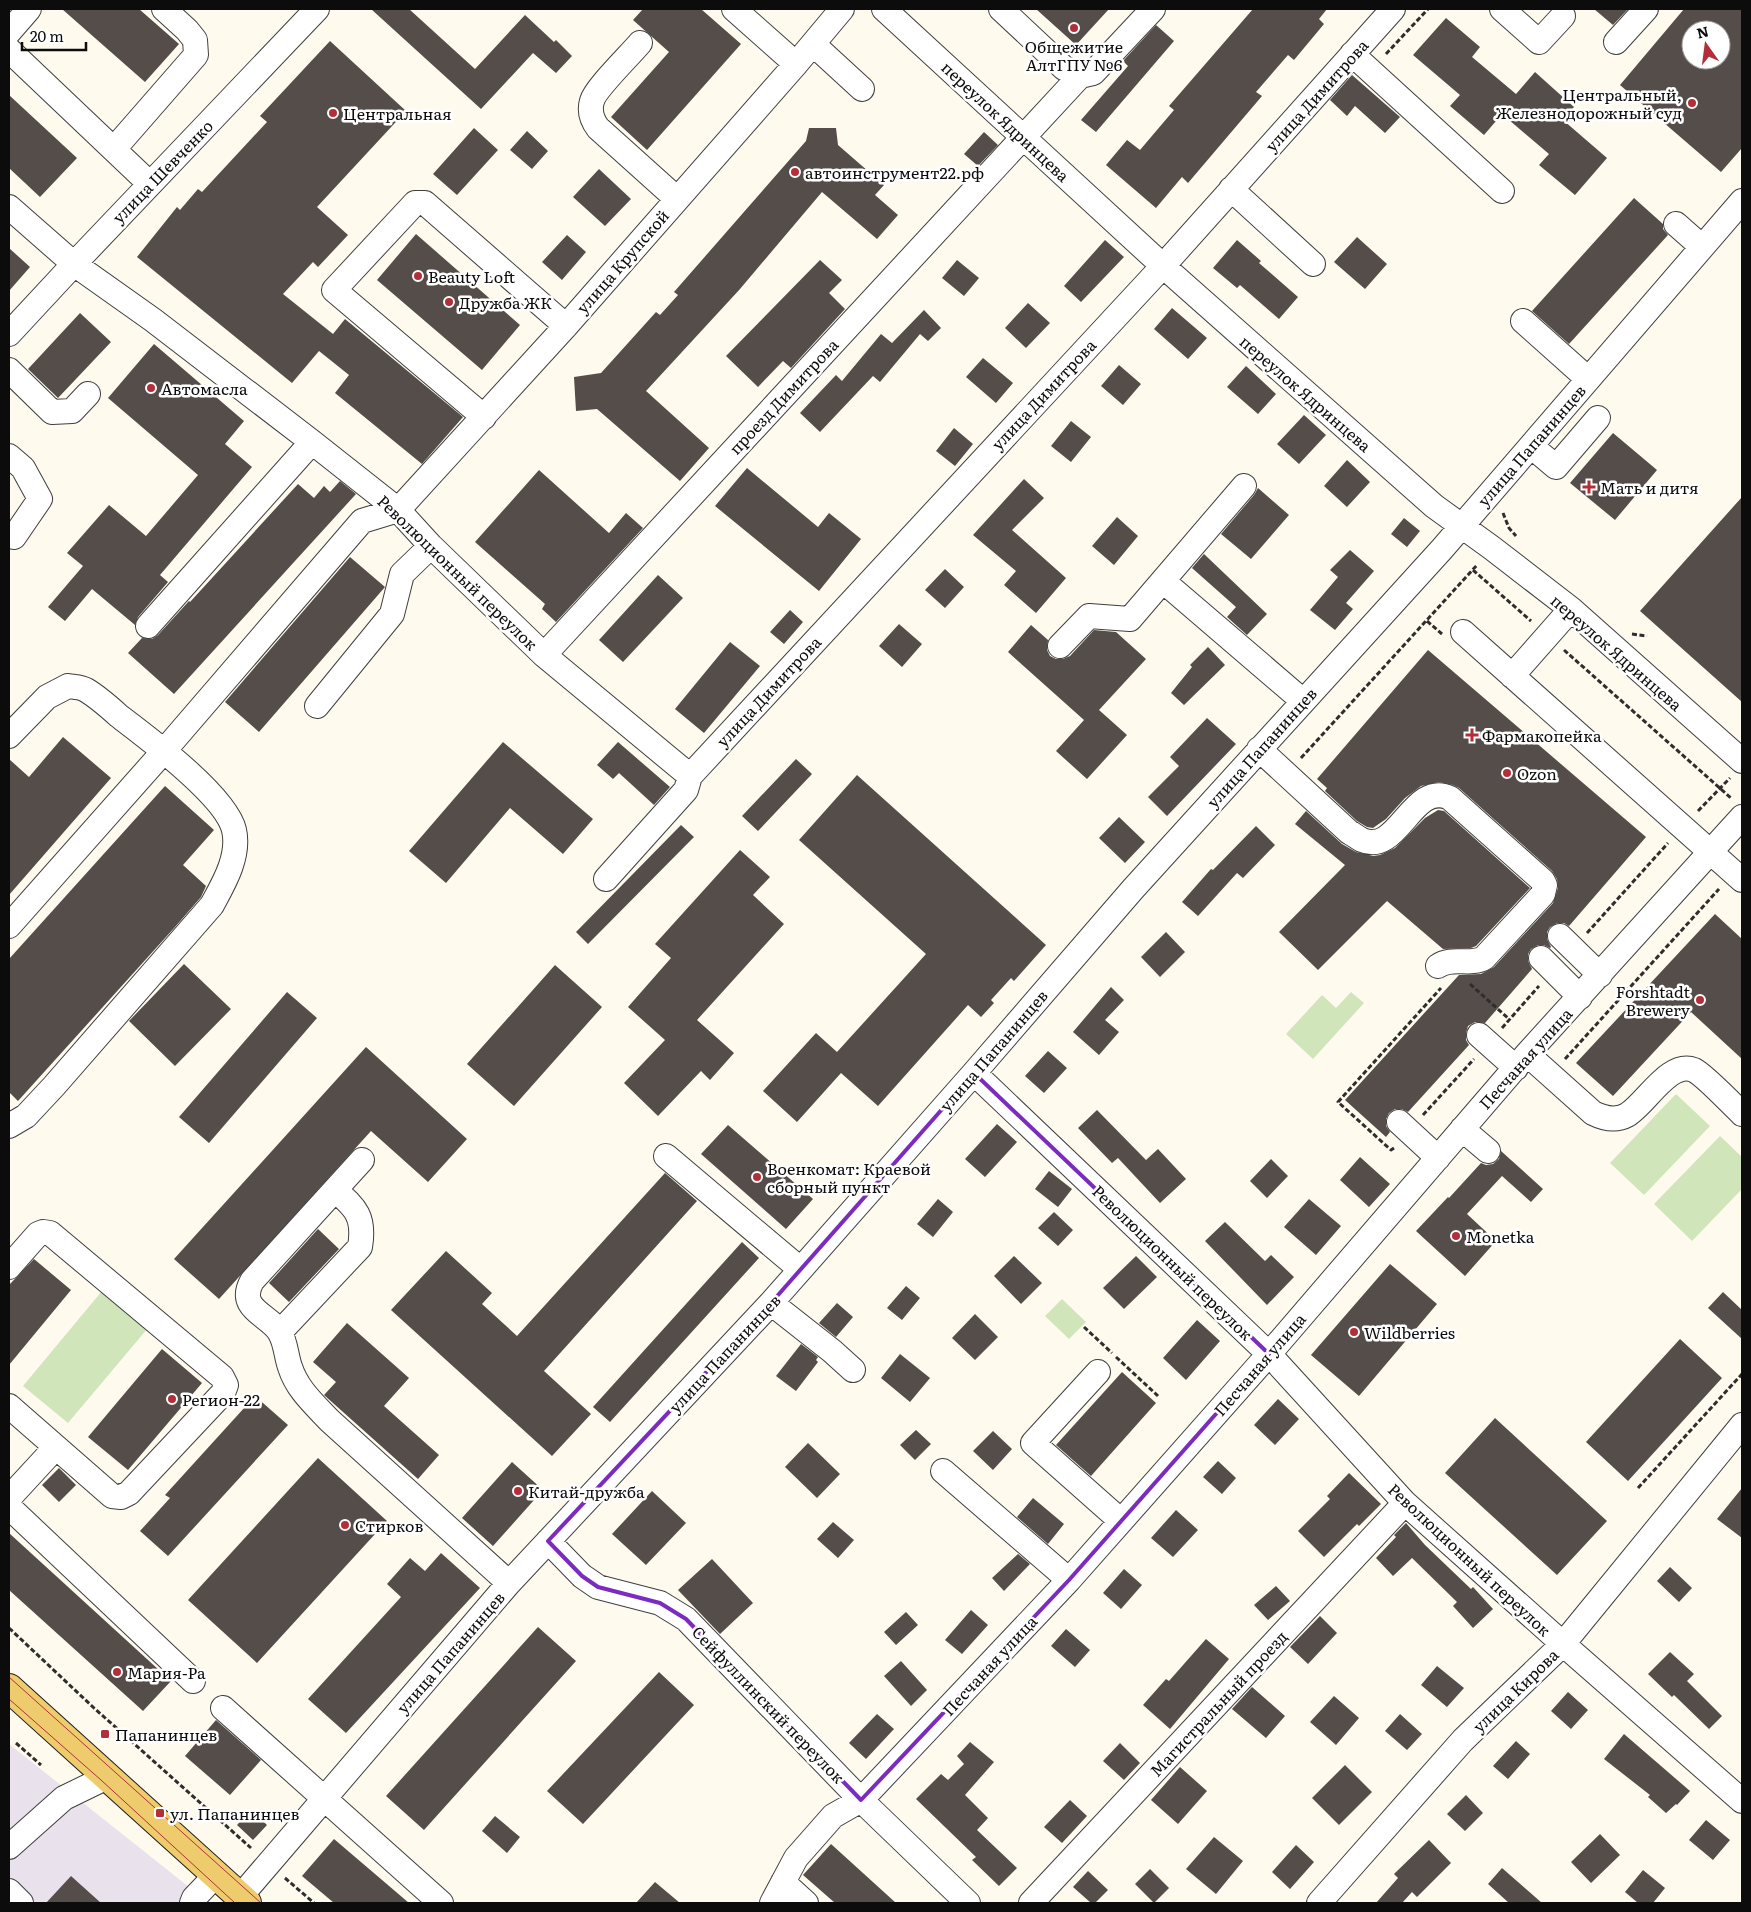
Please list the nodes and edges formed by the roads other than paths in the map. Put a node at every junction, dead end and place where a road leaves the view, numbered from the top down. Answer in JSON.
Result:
{"nodes":[{"id":1,"x":29,"y":9,"type":"edge"},
{"id":2,"x":164,"y":9,"type":"edge"},
{"id":3,"x":318,"y":9,"type":"edge"},
{"id":4,"x":734,"y":9,"type":"edge"},
{"id":5,"x":842,"y":9,"type":"edge"},
{"id":6,"x":884,"y":9,"type":"edge"},
{"id":7,"x":1001,"y":9,"type":"edge"},
{"id":8,"x":1502,"y":9,"type":"edge"},
{"id":9,"x":1646,"y":9,"type":"edge"},
{"id":10,"x":1139,"y":14,"type":"edge"},
{"id":11,"x":1379,"y":14,"type":"edge"},
{"id":12,"x":1563,"y":16,"type":"dead end"},
{"id":13,"x":9,"y":32,"type":"edge"},
{"id":14,"x":1616,"y":42,"type":"dead end"},
{"id":15,"x":640,"y":43,"type":"dead end"},
{"id":16,"x":814,"y":44,"type":"junction"},
{"id":17,"x":9,"y":50,"type":"edge"},
{"id":18,"x":1352,"y":54,"type":"junction"},
{"id":19,"x":796,"y":64,"type":"junction"},
{"id":20,"x":1080,"y":76,"type":"junction"},
{"id":21,"x":862,"y":88,"type":"dead end"},
{"id":22,"x":1023,"y":137,"type":"junction"},
{"id":23,"x":114,"y":150,"type":"junction"},
{"id":24,"x":150,"y":184,"type":"junction"},
{"id":25,"x":1231,"y":189,"type":"junction"},
{"id":26,"x":1502,"y":191,"type":"dead end"},
{"id":27,"x":677,"y":199,"type":"junction"},
{"id":28,"x":1742,"y":200,"type":"edge"},
{"id":29,"x":9,"y":207,"type":"edge"},
{"id":30,"x":1676,"y":224,"type":"dead end"},
{"id":31,"x":1702,"y":247,"type":"junction"},
{"id":32,"x":74,"y":264,"type":"junction"},
{"id":33,"x":1313,"y":264,"type":"dead end"},
{"id":34,"x":1163,"y":266,"type":"junction"},
{"id":35,"x":1523,"y":321,"type":"dead end"},
{"id":36,"x":566,"y":326,"type":"junction"},
{"id":37,"x":9,"y":334,"type":"edge"},
{"id":38,"x":9,"y":370,"type":"edge"},
{"id":39,"x":1588,"y":379,"type":"junction"},
{"id":40,"x":88,"y":394,"type":"dead end"},
{"id":41,"x":484,"y":417,"type":"junction"},
{"id":42,"x":1598,"y":418,"type":"dead end"},
{"id":43,"x":312,"y":442,"type":"junction"},
{"id":44,"x":1531,"y":446,"type":"junction"},
{"id":45,"x":9,"y":456,"type":"edge"},
{"id":46,"x":1244,"y":486,"type":"dead end"},
{"id":47,"x":398,"y":510,"type":"junction"},
{"id":48,"x":1461,"y":525,"type":"junction"},
{"id":49,"x":14,"y":537,"type":"dead end"},
{"id":50,"x":430,"y":546,"type":"junction"},
{"id":51,"x":1163,"y":581,"type":"junction"},
{"id":52,"x":1571,"y":610,"type":"junction"},
{"id":53,"x":148,"y":626,"type":"dead end"},
{"id":54,"x":1462,"y":632,"type":"dead end"},
{"id":55,"x":1060,"y":646,"type":"dead end"},
{"id":56,"x":544,"y":655,"type":"junction"},
{"id":57,"x":1512,"y":676,"type":"junction"},
{"id":58,"x":1303,"y":701,"type":"junction"},
{"id":59,"x":318,"y":706,"type":"dead end"},
{"id":60,"x":9,"y":736,"type":"edge"},
{"id":61,"x":1259,"y":749,"type":"junction"},
{"id":62,"x":164,"y":751,"type":"junction"},
{"id":63,"x":1737,"y":769,"type":"edge"},
{"id":64,"x":690,"y":776,"type":"junction"},
{"id":65,"x":1742,"y":816,"type":"edge"},
{"id":66,"x":1711,"y":853,"type":"junction"},
{"id":67,"x":1738,"y":876,"type":"edge"},
{"id":68,"x":606,"y":878,"type":"dead end"},
{"id":69,"x":9,"y":926,"type":"edge"},
{"id":70,"x":1560,"y":936,"type":"dead end"},
{"id":71,"x":1541,"y":958,"type":"dead end"},
{"id":72,"x":1600,"y":975,"type":"junction"},
{"id":73,"x":1440,"y":976,"type":"road end"},
{"id":74,"x":1580,"y":997,"type":"junction"},
{"id":75,"x":1479,"y":1035,"type":"dead end"},
{"id":76,"x":1522,"y":1061,"type":"junction"},
{"id":77,"x":974,"y":1073,"type":"junction"},
{"id":78,"x":1742,"y":1114,"type":"edge"},
{"id":79,"x":1400,"y":1122,"type":"dead end"},
{"id":80,"x":9,"y":1126,"type":"edge"},
{"id":81,"x":1462,"y":1129,"type":"junction"},
{"id":82,"x":1488,"y":1151,"type":"dead end"},
{"id":83,"x":666,"y":1156,"type":"dead end"},
{"id":84,"x":1438,"y":1158,"type":"junction"},
{"id":85,"x":362,"y":1160,"type":"dead end"},
{"id":86,"x":334,"y":1190,"type":"junction"},
{"id":87,"x":9,"y":1267,"type":"edge"},
{"id":88,"x":800,"y":1269,"type":"junction"},
{"id":89,"x":771,"y":1303,"type":"junction"},
{"id":90,"x":280,"y":1332,"type":"junction"},
{"id":91,"x":1269,"y":1354,"type":"junction"},
{"id":92,"x":854,"y":1370,"type":"dead end"},
{"id":93,"x":1098,"y":1372,"type":"dead end"},
{"id":94,"x":9,"y":1406,"type":"edge"},
{"id":95,"x":1742,"y":1426,"type":"edge"},
{"id":96,"x":56,"y":1447,"type":"junction"},
{"id":97,"x":943,"y":1471,"type":"dead end"},
{"id":98,"x":9,"y":1498,"type":"edge"},
{"id":99,"x":1405,"y":1503,"type":"junction"},
{"id":100,"x":9,"y":1507,"type":"edge"},
{"id":101,"x":1121,"y":1521,"type":"junction"},
{"id":102,"x":548,"y":1541,"type":"junction"},
{"id":103,"x":1069,"y":1580,"type":"junction"},
{"id":104,"x":509,"y":1583,"type":"junction"},
{"id":105,"x":1562,"y":1644,"type":"junction"},
{"id":106,"x":194,"y":1682,"type":"dead end"},
{"id":107,"x":9,"y":1688,"type":"edge"},
{"id":108,"x":223,"y":1708,"type":"dead end"},
{"id":109,"x":106,"y":1775,"type":"junction"},
{"id":110,"x":324,"y":1799,"type":"junction"},
{"id":111,"x":861,"y":1800,"type":"junction"},
{"id":112,"x":1742,"y":1801,"type":"edge"},
{"id":113,"x":9,"y":1847,"type":"edge"},
{"id":114,"x":216,"y":1875,"type":"junction"},
{"id":115,"x":783,"y":1882,"type":"junction"},
{"id":116,"x":9,"y":1891,"type":"edge"},
{"id":117,"x":243,"y":1900,"type":"edge"},
{"id":118,"x":191,"y":1901,"type":"edge"},
{"id":119,"x":21,"y":1903,"type":"edge"},
{"id":120,"x":441,"y":1903,"type":"edge"},
{"id":121,"x":772,"y":1903,"type":"edge"},
{"id":122,"x":806,"y":1903,"type":"edge"},
{"id":123,"x":968,"y":1903,"type":"edge"},
{"id":124,"x":1031,"y":1903,"type":"edge"},
{"id":125,"x":1319,"y":1903,"type":"edge"}],
"edges":[{"from":1,"to":13,"type":"street"},
{"from":2,"to":23,"type":"street"},
{"from":3,"to":24,"type":"street","name":"улица Шевченко"},
{"from":4,"to":19,"type":"street"},
{"from":5,"to":16,"type":"street","name":"улица Крупской"},
{"from":6,"to":22,"type":"street","name":"переулок Ядринцева"},
{"from":7,"to":20,"type":"street"},
{"from":8,"to":12,"type":"street"},
{"from":9,"to":14,"type":"street"},
{"from":10,"to":20,"type":"street","name":"проезд Димитрова"},
{"from":11,"to":18,"type":"street","name":"улица Димитрова"},
{"from":15,"to":27,"type":"street"},
{"from":16,"to":19,"type":"street","name":"улица Крупской"},
{"from":16,"to":21,"type":"street"},
{"from":17,"to":23,"type":"street"},
{"from":18,"to":25,"type":"street","name":"улица Димитрова"},
{"from":18,"to":26,"type":"street"},
{"from":19,"to":27,"type":"street","name":"улица Крупской"},
{"from":20,"to":22,"type":"street","name":"проезд Димитрова"},
{"from":22,"to":34,"type":"street","name":"переулок Ядринцева"},
{"from":22,"to":56,"type":"street","name":"проезд Димитрова"},
{"from":23,"to":24,"type":"street"},
{"from":24,"to":32,"type":"street","name":"улица Шевченко"},
{"from":25,"to":33,"type":"street"},
{"from":25,"to":34,"type":"street","name":"улица Димитрова"},
{"from":27,"to":36,"type":"street","name":"улица Крупской"},
{"from":28,"to":31,"type":"street","name":"улица Папанинцев"},
{"from":29,"to":32,"type":"street","name":"Революционный переулок"},
{"from":30,"to":31,"type":"street"},
{"from":31,"to":39,"type":"street","name":"улица Папанинцев"},
{"from":32,"to":37,"type":"street","name":"улица Шевченко"},
{"from":32,"to":43,"type":"street","name":"Революционный переулок"},
{"from":34,"to":48,"type":"street","name":"переулок Ядринцева"},
{"from":34,"to":64,"type":"street","name":"улица Димитрова"},
{"from":35,"to":39,"type":"street"},
{"from":36,"to":41,"type":"street","name":"улица Крупской"},
{"from":36,"to":41,"type":"street"},
{"from":38,"to":40,"type":"street"},
{"from":39,"to":44,"type":"street","name":"улица Папанинцев"},
{"from":41,"to":47,"type":"street","name":"улица Крупской"},
{"from":42,"to":44,"type":"street"},
{"from":43,"to":47,"type":"street","name":"Революционный переулок"},
{"from":43,"to":53,"type":"street"},
{"from":44,"to":48,"type":"street","name":"улица Папанинцев"},
{"from":45,"to":49,"type":"street"},
{"from":46,"to":51,"type":"street"},
{"from":47,"to":50,"type":"street","name":"Революционный переулок"},
{"from":47,"to":62,"type":"street"},
{"from":48,"to":52,"type":"street","name":"переулок Ядринцева"},
{"from":48,"to":58,"type":"street","name":"улица Папанинцев"},
{"from":50,"to":56,"type":"street","name":"Революционный переулок"},
{"from":50,"to":59,"type":"street"},
{"from":51,"to":55,"type":"street"},
{"from":51,"to":58,"type":"street"},
{"from":52,"to":57,"type":"street"},
{"from":52,"to":63,"type":"street","name":"переулок Ядринцева"},
{"from":54,"to":57,"type":"street"},
{"from":56,"to":64,"type":"street","name":"Революционный переулок"},
{"from":57,"to":66,"type":"street"},
{"from":58,"to":61,"type":"street","name":"улица Папанинцев"},
{"from":60,"to":62,"type":"street"},
{"from":61,"to":73,"type":"street"},
{"from":61,"to":77,"type":"street","name":"улица Папанинцев"},
{"from":62,"to":69,"type":"street"},
{"from":62,"to":80,"type":"street"},
{"from":64,"to":68,"type":"street","name":"улица Димитрова"},
{"from":65,"to":66,"type":"street","name":"Песчаная улица"},
{"from":66,"to":67,"type":"street"},
{"from":66,"to":72,"type":"street","name":"Песчаная улица"},
{"from":70,"to":72,"type":"street"},
{"from":71,"to":74,"type":"street"},
{"from":72,"to":74,"type":"street","name":"Песчаная улица"},
{"from":74,"to":76,"type":"street","name":"Песчаная улица"},
{"from":75,"to":76,"type":"street"},
{"from":76,"to":78,"type":"street"},
{"from":76,"to":81,"type":"street","name":"Песчаная улица"},
{"from":77,"to":88,"type":"street","name":"улица Папанинцев"},
{"from":77,"to":91,"type":"street","name":"Революционный переулок"},
{"from":79,"to":84,"type":"street"},
{"from":81,"to":82,"type":"street"},
{"from":81,"to":84,"type":"street","name":"Песчаная улица"},
{"from":83,"to":88,"type":"street"},
{"from":84,"to":91,"type":"street","name":"Песчаная улица"},
{"from":85,"to":86,"type":"street"},
{"from":86,"to":90,"type":"street"},
{"from":86,"to":90,"type":"street"},
{"from":87,"to":96,"type":"street"},
{"from":88,"to":89,"type":"street","name":"улица Папанинцев"},
{"from":89,"to":92,"type":"street"},
{"from":89,"to":102,"type":"street","name":"улица Папанинцев"},
{"from":90,"to":104,"type":"street"},
{"from":91,"to":99,"type":"street","name":"Революционный переулок"},
{"from":91,"to":101,"type":"street","name":"Песчаная улица"},
{"from":93,"to":101,"type":"street"},
{"from":94,"to":96,"type":"street"},
{"from":95,"to":105,"type":"street","name":"улица Кирова"},
{"from":96,"to":98,"type":"street"},
{"from":97,"to":103,"type":"street"},
{"from":99,"to":105,"type":"street","name":"Революционный переулок"},
{"from":99,"to":124,"type":"street","name":"Магистральный проезд"},
{"from":100,"to":106,"type":"street"},
{"from":101,"to":103,"type":"street","name":"Песчаная улица"},
{"from":102,"to":104,"type":"street","name":"улица Папанинцев"},
{"from":102,"to":111,"type":"street","name":"Сейфуллинский переулок"},
{"from":103,"to":111,"type":"street","name":"Песчаная улица"},
{"from":104,"to":110,"type":"street","name":"улица Папанинцев"},
{"from":105,"to":112,"type":"street","name":"Революционный переулок"},
{"from":105,"to":125,"type":"street","name":"улица Кирова"},
{"from":107,"to":109,"type":"main road"},
{"from":108,"to":110,"type":"street"},
{"from":109,"to":113,"type":"street"},
{"from":109,"to":114,"type":"main road"},
{"from":110,"to":117,"type":"street","name":"улица Папанинцев"},
{"from":110,"to":120,"type":"street"},
{"from":111,"to":115,"type":"street","name":"Песчаная улица"},
{"from":111,"to":123,"type":"street","name":"Сейфуллинский переулок"},
{"from":114,"to":117,"type":"main road"},
{"from":114,"to":118,"type":"street"},
{"from":115,"to":121,"type":"street","name":"Песчаная улица"},
{"from":115,"to":122,"type":"street"},
{"from":116,"to":119,"type":"street"}]}
